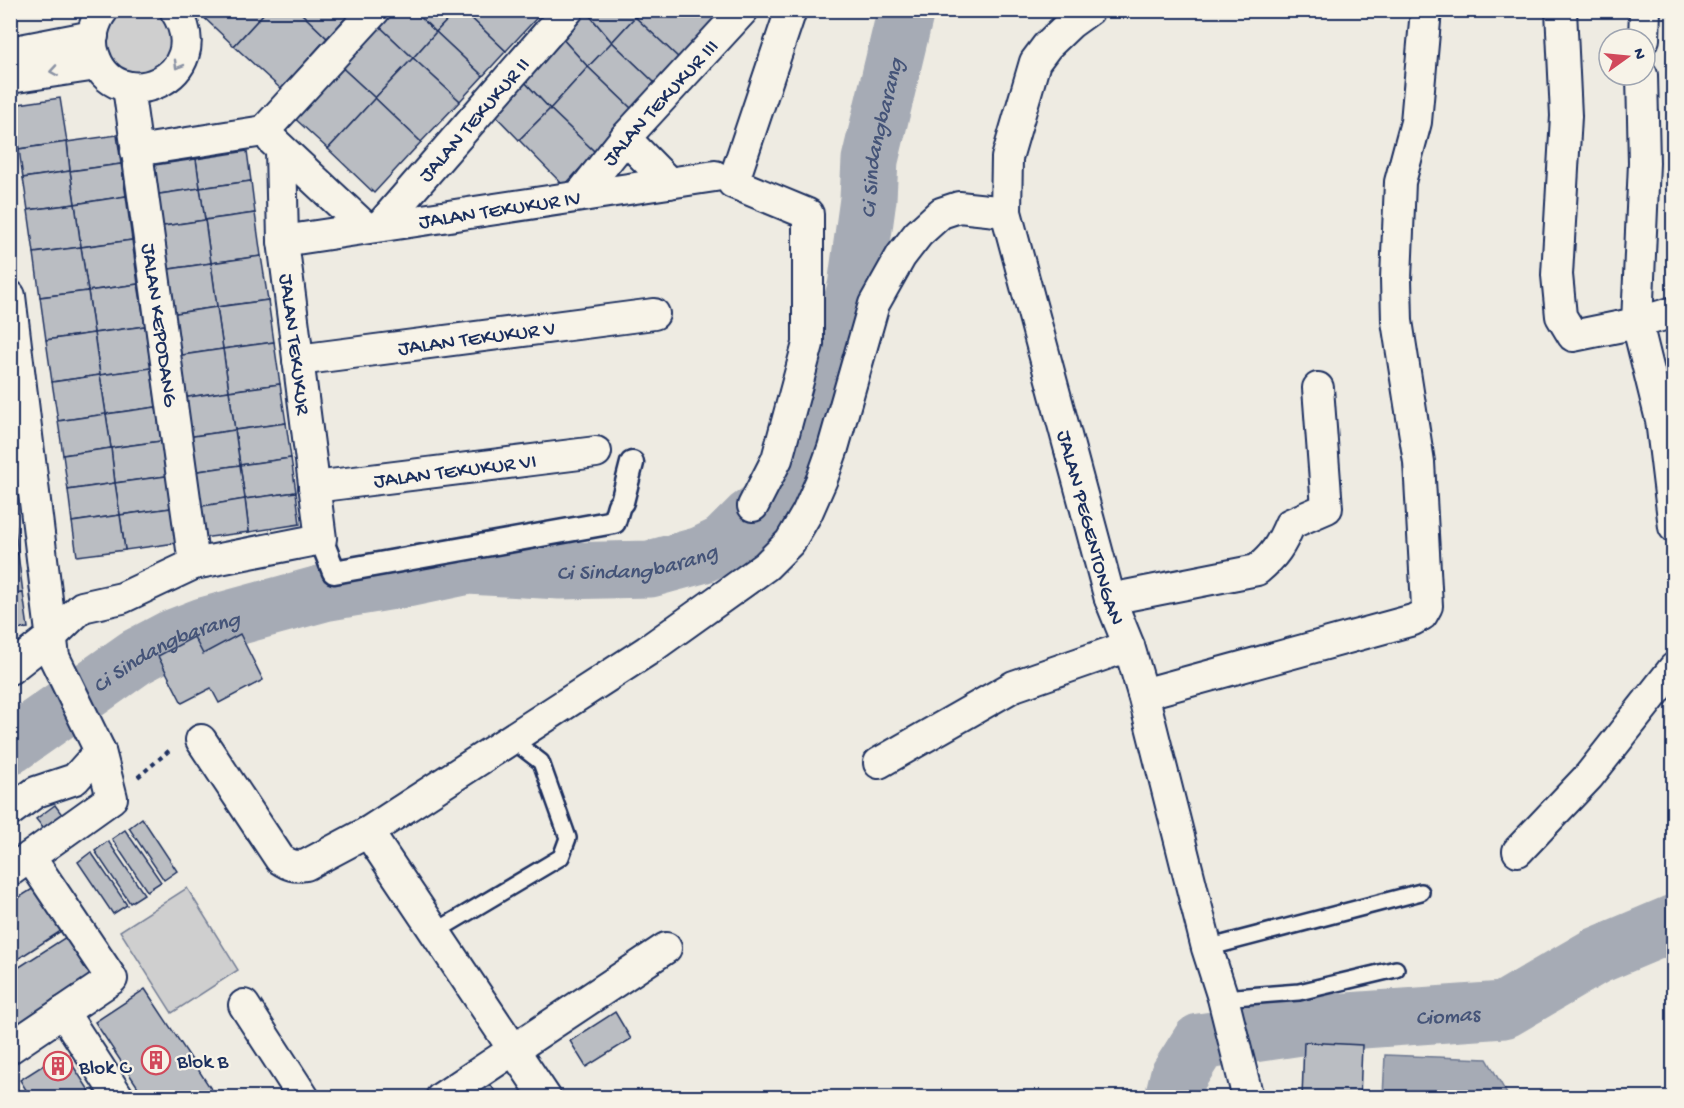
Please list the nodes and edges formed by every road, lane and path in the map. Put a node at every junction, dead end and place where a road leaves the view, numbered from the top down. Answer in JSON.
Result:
{"nodes":[{"id":1,"x":175,"y":10,"type":"edge"},
{"id":2,"x":375,"y":10,"type":"edge"},
{"id":3,"x":568,"y":10,"type":"edge"},
{"id":4,"x":743,"y":10,"type":"edge"},
{"id":5,"x":791,"y":10,"type":"edge"},
{"id":6,"x":1089,"y":10,"type":"edge"},
{"id":7,"x":1426,"y":10,"type":"edge"},
{"id":8,"x":1561,"y":10,"type":"edge"},
{"id":9,"x":1644,"y":10,"type":"edge"},
{"id":10,"x":1644,"y":27,"type":"edge"},
{"id":11,"x":98,"y":37,"type":"edge"},
{"id":12,"x":10,"y":52,"type":"edge"},
{"id":13,"x":10,"y":78,"type":"edge"},
{"id":14,"x":128,"y":87,"type":"junction"},
{"id":15,"x":1642,"y":87,"type":"edge"},
{"id":16,"x":625,"y":138,"type":"junction"},
{"id":17,"x":272,"y":140,"type":"junction"},
{"id":18,"x":136,"y":151,"type":"junction"},
{"id":19,"x":715,"y":176,"type":"dead end"},
{"id":20,"x":669,"y":183,"type":"junction"},
{"id":21,"x":579,"y":196,"type":"junction"},
{"id":22,"x":1006,"y":212,"type":"junction"},
{"id":23,"x":373,"y":227,"type":"junction"},
{"id":24,"x":283,"y":241,"type":"junction"},
{"id":25,"x":10,"y":296,"type":"edge"},
{"id":26,"x":1674,"y":312,"type":"edge"},
{"id":27,"x":654,"y":314,"type":"dead end"},
{"id":28,"x":1637,"y":323,"type":"junction"},
{"id":29,"x":298,"y":360,"type":"junction"},
{"id":30,"x":1318,"y":388,"type":"dead end"},
{"id":31,"x":596,"y":452,"type":"dead end"},
{"id":32,"x":632,"y":463,"type":"dead end"},
{"id":33,"x":315,"y":487,"type":"junction"},
{"id":34,"x":753,"y":506,"type":"dead end"},
{"id":35,"x":1674,"y":527,"type":"edge"},
{"id":36,"x":321,"y":539,"type":"junction"},
{"id":37,"x":194,"y":564,"type":"junction"},
{"id":38,"x":1110,"y":599,"type":"junction"},
{"id":39,"x":53,"y":646,"type":"junction"},
{"id":40,"x":1129,"y":646,"type":"junction"},
{"id":41,"x":1674,"y":668,"type":"edge"},
{"id":42,"x":10,"y":669,"type":"edge"},
{"id":43,"x":1143,"y":694,"type":"junction"},
{"id":44,"x":511,"y":739,"type":"junction"},
{"id":45,"x":201,"y":740,"type":"joint"},
{"id":46,"x":95,"y":742,"type":"junction"},
{"id":47,"x":879,"y":763,"type":"dead end"},
{"id":48,"x":112,"y":798,"type":"junction"},
{"id":49,"x":10,"y":811,"type":"edge"},
{"id":50,"x":369,"y":832,"type":"junction"},
{"id":51,"x":1518,"y":851,"type":"dead end"},
{"id":52,"x":20,"y":864,"type":"edge"},
{"id":53,"x":1421,"y":892,"type":"dead end"},
{"id":54,"x":435,"y":932,"type":"junction"},
{"id":55,"x":666,"y":948,"type":"dead end"},
{"id":56,"x":1396,"y":969,"type":"dead end"},
{"id":57,"x":1218,"y":981,"type":"junction"},
{"id":58,"x":244,"y":1005,"type":"dead end"},
{"id":59,"x":63,"y":1012,"type":"junction"},
{"id":60,"x":10,"y":1048,"type":"edge"},
{"id":61,"x":514,"y":1050,"type":"junction"},
{"id":62,"x":119,"y":1098,"type":"edge"},
{"id":63,"x":304,"y":1098,"type":"edge"},
{"id":64,"x":441,"y":1098,"type":"edge"},
{"id":65,"x":546,"y":1098,"type":"edge"},
{"id":66,"x":1248,"y":1098,"type":"edge"}],
"edges":[{"from":1,"to":14,"type":"street","one_way":true},
{"from":2,"to":17,"type":"street"},
{"from":3,"to":23,"type":"street","name":"JALAN TEKUKUR II"},
{"from":4,"to":16,"type":"street","name":"JALAN TEKUKUR III"},
{"from":5,"to":34,"type":"street"},
{"from":6,"to":22,"type":"street","name":"JALAN PEGENTONGAN"},
{"from":7,"to":43,"type":"street"},
{"from":8,"to":28,"type":"street"},
{"from":9,"to":10,"type":"street"},
{"from":11,"to":12,"type":"street"},
{"from":11,"to":13,"type":"street","one_way":true},
{"from":11,"to":14,"type":"street"},
{"from":14,"to":18,"type":"street","name":"JALAN KEPODANG"},
{"from":15,"to":28,"type":"street"},
{"from":16,"to":20,"type":"street"},
{"from":16,"to":21,"type":"street","name":"JALAN TEKUKUR III"},
{"from":17,"to":18,"type":"street"},
{"from":17,"to":23,"type":"street"},
{"from":17,"to":24,"type":"street","name":"JALAN TEKUKUR"},
{"from":18,"to":37,"type":"street","name":"JALAN KEPODANG"},
{"from":19,"to":20,"type":"street","name":"JALAN TEKUKUR IV"},
{"from":20,"to":21,"type":"street","name":"JALAN TEKUKUR IV"},
{"from":21,"to":23,"type":"street","name":"JALAN TEKUKUR IV"},
{"from":22,"to":38,"type":"street","name":"JALAN PEGENTONGAN"},
{"from":22,"to":44,"type":"street"},
{"from":23,"to":24,"type":"street","name":"JALAN TEKUKUR IV"},
{"from":24,"to":29,"type":"street","name":"JALAN TEKUKUR"},
{"from":25,"to":39,"type":"street"},
{"from":26,"to":28,"type":"street"},
{"from":27,"to":29,"type":"street","name":"JALAN TEKUKUR V"},
{"from":28,"to":35,"type":"street"},
{"from":29,"to":33,"type":"street","name":"JALAN TEKUKUR"},
{"from":30,"to":38,"type":"street"},
{"from":31,"to":33,"type":"street","name":"JALAN TEKUKUR VI"},
{"from":32,"to":36,"type":"street"},
{"from":33,"to":36,"type":"street","name":"JALAN TEKUKUR"},
{"from":36,"to":37,"type":"street"},
{"from":37,"to":39,"type":"street"},
{"from":38,"to":40,"type":"street","name":"JALAN PEGENTONGAN"},
{"from":39,"to":42,"type":"street"},
{"from":39,"to":46,"type":"street"},
{"from":40,"to":43,"type":"street","name":"JALAN PEGENTONGAN"},
{"from":40,"to":47,"type":"street"},
{"from":41,"to":51,"type":"street"},
{"from":43,"to":57,"type":"street","name":"JALAN PEGENTONGAN"},
{"from":44,"to":50,"type":"street"},
{"from":44,"to":54,"type":"lane"},
{"from":45,"to":48,"type":"path"},
{"from":45,"to":50,"type":"street"},
{"from":46,"to":48,"type":"street"},
{"from":46,"to":49,"type":"street"},
{"from":48,"to":52,"type":"street"},
{"from":50,"to":54,"type":"street"},
{"from":52,"to":59,"type":"street"},
{"from":53,"to":57,"type":"lane"},
{"from":54,"to":61,"type":"street"},
{"from":55,"to":61,"type":"street"},
{"from":56,"to":57,"type":"lane"},
{"from":57,"to":66,"type":"street","name":"JALAN PEGENTONGAN"},
{"from":58,"to":63,"type":"street"},
{"from":59,"to":60,"type":"street"},
{"from":59,"to":62,"type":"street"},
{"from":61,"to":64,"type":"street"},
{"from":61,"to":65,"type":"street"}]}
